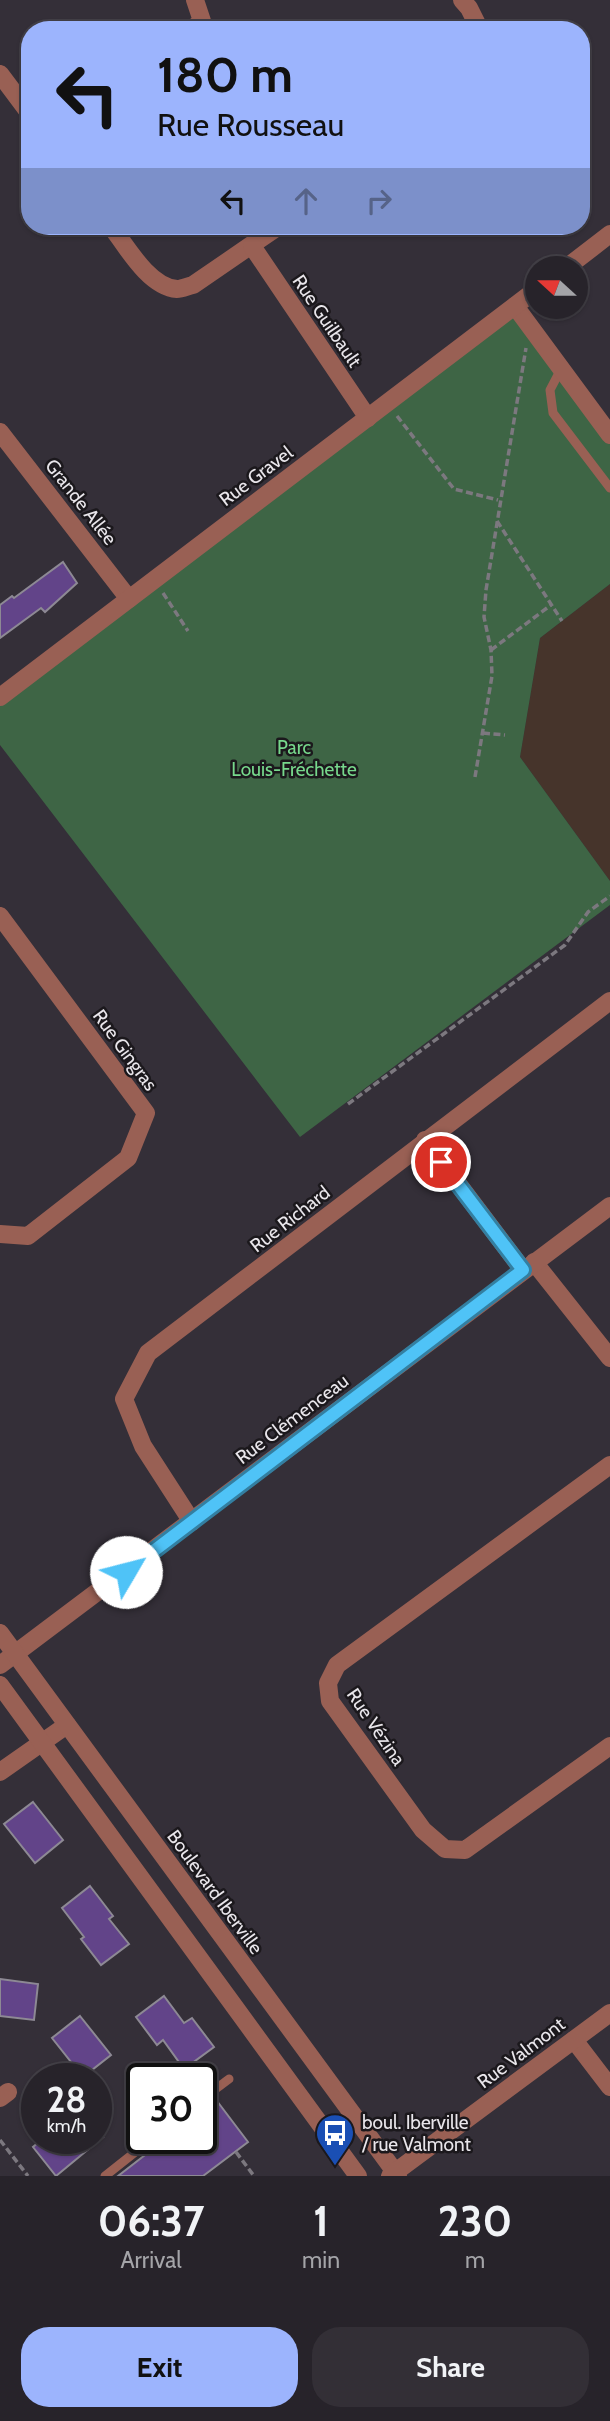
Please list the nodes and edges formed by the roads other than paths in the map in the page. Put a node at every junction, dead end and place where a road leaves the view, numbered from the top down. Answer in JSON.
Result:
{"nodes":[{"id":1,"x":195,"y":0,"type":"edge"},
{"id":2,"x":462,"y":0,"type":"edge"},
{"id":3,"x":202,"y":21,"type":"edge"},
{"id":4,"x":476,"y":21,"type":"edge"},
{"id":5,"x":0,"y":74,"type":"edge"},
{"id":6,"x":21,"y":102,"type":"edge"},
{"id":7,"x":610,"y":234,"type":"edge"},
{"id":8,"x":118,"y":235,"type":"edge"},
{"id":9,"x":267,"y":235,"type":"edge"},
{"id":10,"x":252,"y":246,"type":"junction"},
{"id":11,"x":582,"y":256,"type":"edge"},
{"id":12,"x":525,"y":298,"type":"edge"},
{"id":13,"x":515,"y":306,"type":"junction"},
{"id":14,"x":561,"y":369,"type":"junction"},
{"id":15,"x":368,"y":418,"type":"junction"},
{"id":16,"x":0,"y":433,"type":"edge"},
{"id":17,"x":610,"y":435,"type":"edge"},
{"id":18,"x":610,"y":488,"type":"edge"},
{"id":19,"x":129,"y":599,"type":"junction"},
{"id":20,"x":0,"y":696,"type":"edge"},
{"id":21,"x":0,"y":916,"type":"edge"},
{"id":22,"x":610,"y":1001,"type":"edge"},
{"id":23,"x":425,"y":1140,"type":"junction"},
{"id":24,"x":610,"y":1206,"type":"edge"},
{"id":25,"x":0,"y":1234,"type":"edge"},
{"id":26,"x":529,"y":1266,"type":"junction"},
{"id":27,"x":610,"y":1358,"type":"edge"},
{"id":28,"x":610,"y":1465,"type":"edge"},
{"id":29,"x":192,"y":1522,"type":"junction"},
{"id":30,"x":0,"y":1633,"type":"edge"},
{"id":31,"x":16,"y":1654,"type":"junction"},
{"id":32,"x":0,"y":1665,"type":"edge"},
{"id":33,"x":0,"y":1685,"type":"edge"},
{"id":34,"x":67,"y":1726,"type":"junction"},
{"id":35,"x":41,"y":1743,"type":"junction"},
{"id":36,"x":610,"y":1746,"type":"edge"},
{"id":37,"x":0,"y":1772,"type":"edge"},
{"id":38,"x":610,"y":2013,"type":"edge"},
{"id":39,"x":574,"y":2040,"type":"junction"},
{"id":40,"x":229,"y":2079,"type":"dead end"},
{"id":41,"x":610,"y":2087,"type":"edge"},
{"id":42,"x":217,"y":2088,"type":"edge"},
{"id":43,"x":133,"y":2154,"type":"edge"},
{"id":44,"x":394,"y":2175,"type":"edge"},
{"id":45,"x":105,"y":2176,"type":"edge"},
{"id":46,"x":358,"y":2176,"type":"edge"}],
"edges":[{"from":1,"to":3,"type":"street"},
{"from":2,"to":4,"type":"street"},
{"from":5,"to":6,"type":"street"},
{"from":7,"to":11,"type":"street"},
{"from":8,"to":10,"type":"street"},
{"from":9,"to":10,"type":"street"},
{"from":10,"to":15,"type":"street","name":"Rue Guilbault"},
{"from":12,"to":13,"type":"street","name":"Rue Gravel"},
{"from":13,"to":14,"type":"street"},
{"from":13,"to":15,"type":"street","name":"Rue Gravel"},
{"from":14,"to":17,"type":"street"},
{"from":14,"to":18,"type":"lane"},
{"from":15,"to":19,"type":"street","name":"Rue Gravel"},
{"from":16,"to":19,"type":"street","name":"Grande Allée"},
{"from":19,"to":20,"type":"street","name":"Rue Gravel"},
{"from":21,"to":25,"type":"street","name":"Rue Gingras"},
{"from":22,"to":23,"type":"street","name":"Rue Richard"},
{"from":23,"to":26,"type":"street"},
{"from":23,"to":29,"type":"street","name":"Rue Richard"},
{"from":24,"to":26,"type":"street","name":"Rue Clémenceau"},
{"from":26,"to":27,"type":"street"},
{"from":26,"to":29,"type":"street","name":"Rue Clémenceau"},
{"from":28,"to":36,"type":"street","name":"Rue Vézina"},
{"from":29,"to":31,"type":"street","name":"Rue Clémenceau"},
{"from":30,"to":31,"type":"street","name":"Boulevard Iberville"},
{"from":31,"to":32,"type":"street","name":"Rue Clémenceau"},
{"from":31,"to":34,"type":"street","name":"Boulevard Iberville"},
{"from":33,"to":35,"type":"street"},
{"from":34,"to":35,"type":"street"},
{"from":34,"to":44,"type":"street","name":"Boulevard Iberville"},
{"from":35,"to":37,"type":"street"},
{"from":35,"to":46,"type":"street"},
{"from":38,"to":39,"type":"street","name":"Rue Valmont"},
{"from":39,"to":41,"type":"street"},
{"from":39,"to":44,"type":"street","name":"Rue Valmont"},
{"from":40,"to":42,"type":"lane"},
{"from":43,"to":45,"type":"lane"}]}
